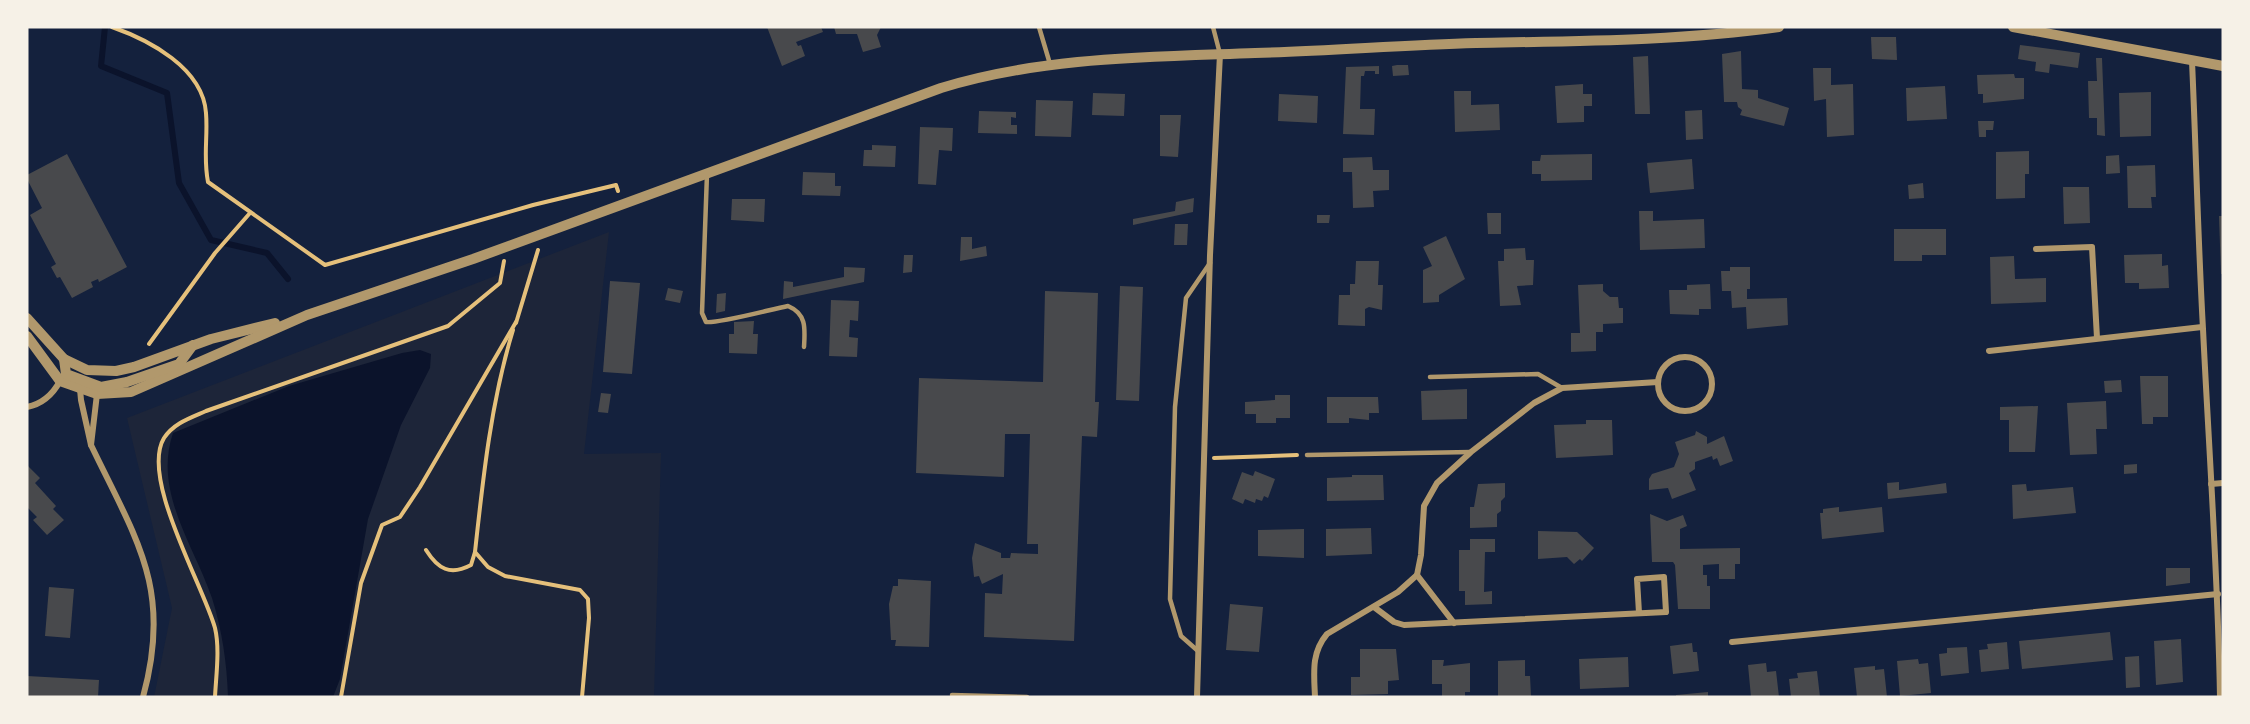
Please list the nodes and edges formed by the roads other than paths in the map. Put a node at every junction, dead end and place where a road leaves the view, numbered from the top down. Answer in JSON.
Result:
{"nodes":[{"id":1,"x":1039,"y":27,"type":"edge"},
{"id":2,"x":1213,"y":27,"type":"edge"},
{"id":3,"x":1779,"y":27,"type":"edge"},
{"id":4,"x":2013,"y":27,"type":"edge"},
{"id":5,"x":1220,"y":54,"type":"junction"},
{"id":6,"x":2192,"y":61,"type":"junction"},
{"id":7,"x":1050,"y":64,"type":"junction"},
{"id":8,"x":2223,"y":66,"type":"edge"},
{"id":9,"x":707,"y":171,"type":"junction"},
{"id":10,"x":2036,"y":249,"type":"dead end"},
{"id":11,"x":1210,"y":263,"type":"junction"},
{"id":12,"x":307,"y":315,"type":"junction"},
{"id":13,"x":27,"y":318,"type":"edge"},
{"id":14,"x":2202,"y":327,"type":"junction"},
{"id":15,"x":27,"y":336,"type":"edge"},
{"id":16,"x":2097,"y":338,"type":"junction"},
{"id":17,"x":193,"y":345,"type":"junction"},
{"id":18,"x":804,"y":347,"type":"dead end"},
{"id":19,"x":1989,"y":351,"type":"dead end"},
{"id":20,"x":64,"y":359,"type":"junction"},
{"id":21,"x":1430,"y":377,"type":"dead end"},
{"id":22,"x":63,"y":378,"type":"junction"},
{"id":23,"x":1658,"y":382,"type":"junction"},
{"id":24,"x":83,"y":386,"type":"junction"},
{"id":25,"x":1562,"y":388,"type":"junction"},
{"id":26,"x":97,"y":394,"type":"junction"},
{"id":27,"x":27,"y":406,"type":"edge"},
{"id":28,"x":92,"y":445,"type":"junction"},
{"id":29,"x":1471,"y":452,"type":"junction"},
{"id":30,"x":1307,"y":455,"type":"road end"},
{"id":31,"x":2223,"y":483,"type":"edge"},
{"id":32,"x":2211,"y":484,"type":"junction"},
{"id":33,"x":1417,"y":575,"type":"junction"},
{"id":34,"x":2218,"y":594,"type":"junction"},
{"id":35,"x":1374,"y":607,"type":"junction"},
{"id":36,"x":1639,"y":613,"type":"junction"},
{"id":37,"x":1454,"y":623,"type":"junction"},
{"id":38,"x":1732,"y":642,"type":"dead end"},
{"id":39,"x":1199,"y":652,"type":"junction"},
{"id":40,"x":952,"y":695,"type":"dead end"},
{"id":41,"x":142,"y":697,"type":"edge"},
{"id":42,"x":1027,"y":697,"type":"edge"},
{"id":43,"x":1197,"y":697,"type":"edge"},
{"id":44,"x":1315,"y":697,"type":"edge"},
{"id":45,"x":2220,"y":697,"type":"edge"}],
"edges":[{"from":1,"to":7,"type":"lane"},
{"from":2,"to":5,"type":"lane"},
{"from":3,"to":5,"type":"street"},
{"from":4,"to":6,"type":"street"},
{"from":5,"to":7,"type":"street"},
{"from":5,"to":11,"type":"street"},
{"from":6,"to":8,"type":"street"},
{"from":6,"to":14,"type":"street"},
{"from":7,"to":9,"type":"street"},
{"from":9,"to":12,"type":"street"},
{"from":9,"to":18,"type":"lane"},
{"from":10,"to":16,"type":"street"},
{"from":11,"to":39,"type":"street"},
{"from":11,"to":39,"type":"lane"},
{"from":12,"to":17,"type":"street"},
{"from":12,"to":26,"type":"street"},
{"from":13,"to":20,"type":"street"},
{"from":14,"to":16,"type":"street"},
{"from":14,"to":32,"type":"street"},
{"from":15,"to":22,"type":"street"},
{"from":16,"to":19,"type":"street"},
{"from":17,"to":20,"type":"street"},
{"from":17,"to":24,"type":"street"},
{"from":20,"to":22,"type":"street"},
{"from":21,"to":25,"type":"lane"},
{"from":22,"to":24,"type":"street"},
{"from":22,"to":27,"type":"street"},
{"from":23,"to":23,"type":"street"},
{"from":23,"to":25,"type":"street"},
{"from":24,"to":26,"type":"street"},
{"from":24,"to":28,"type":"street"},
{"from":25,"to":29,"type":"street"},
{"from":26,"to":28,"type":"street"},
{"from":28,"to":41,"type":"street"},
{"from":29,"to":30,"type":"lane"},
{"from":29,"to":33,"type":"street"},
{"from":31,"to":32,"type":"street"},
{"from":32,"to":34,"type":"street"},
{"from":33,"to":35,"type":"street"},
{"from":33,"to":37,"type":"street"},
{"from":34,"to":38,"type":"street"},
{"from":34,"to":45,"type":"street"},
{"from":35,"to":37,"type":"street"},
{"from":35,"to":44,"type":"street"},
{"from":36,"to":36,"type":"street"},
{"from":36,"to":37,"type":"street"},
{"from":39,"to":43,"type":"street"},
{"from":40,"to":42,"type":"lane"}]}
